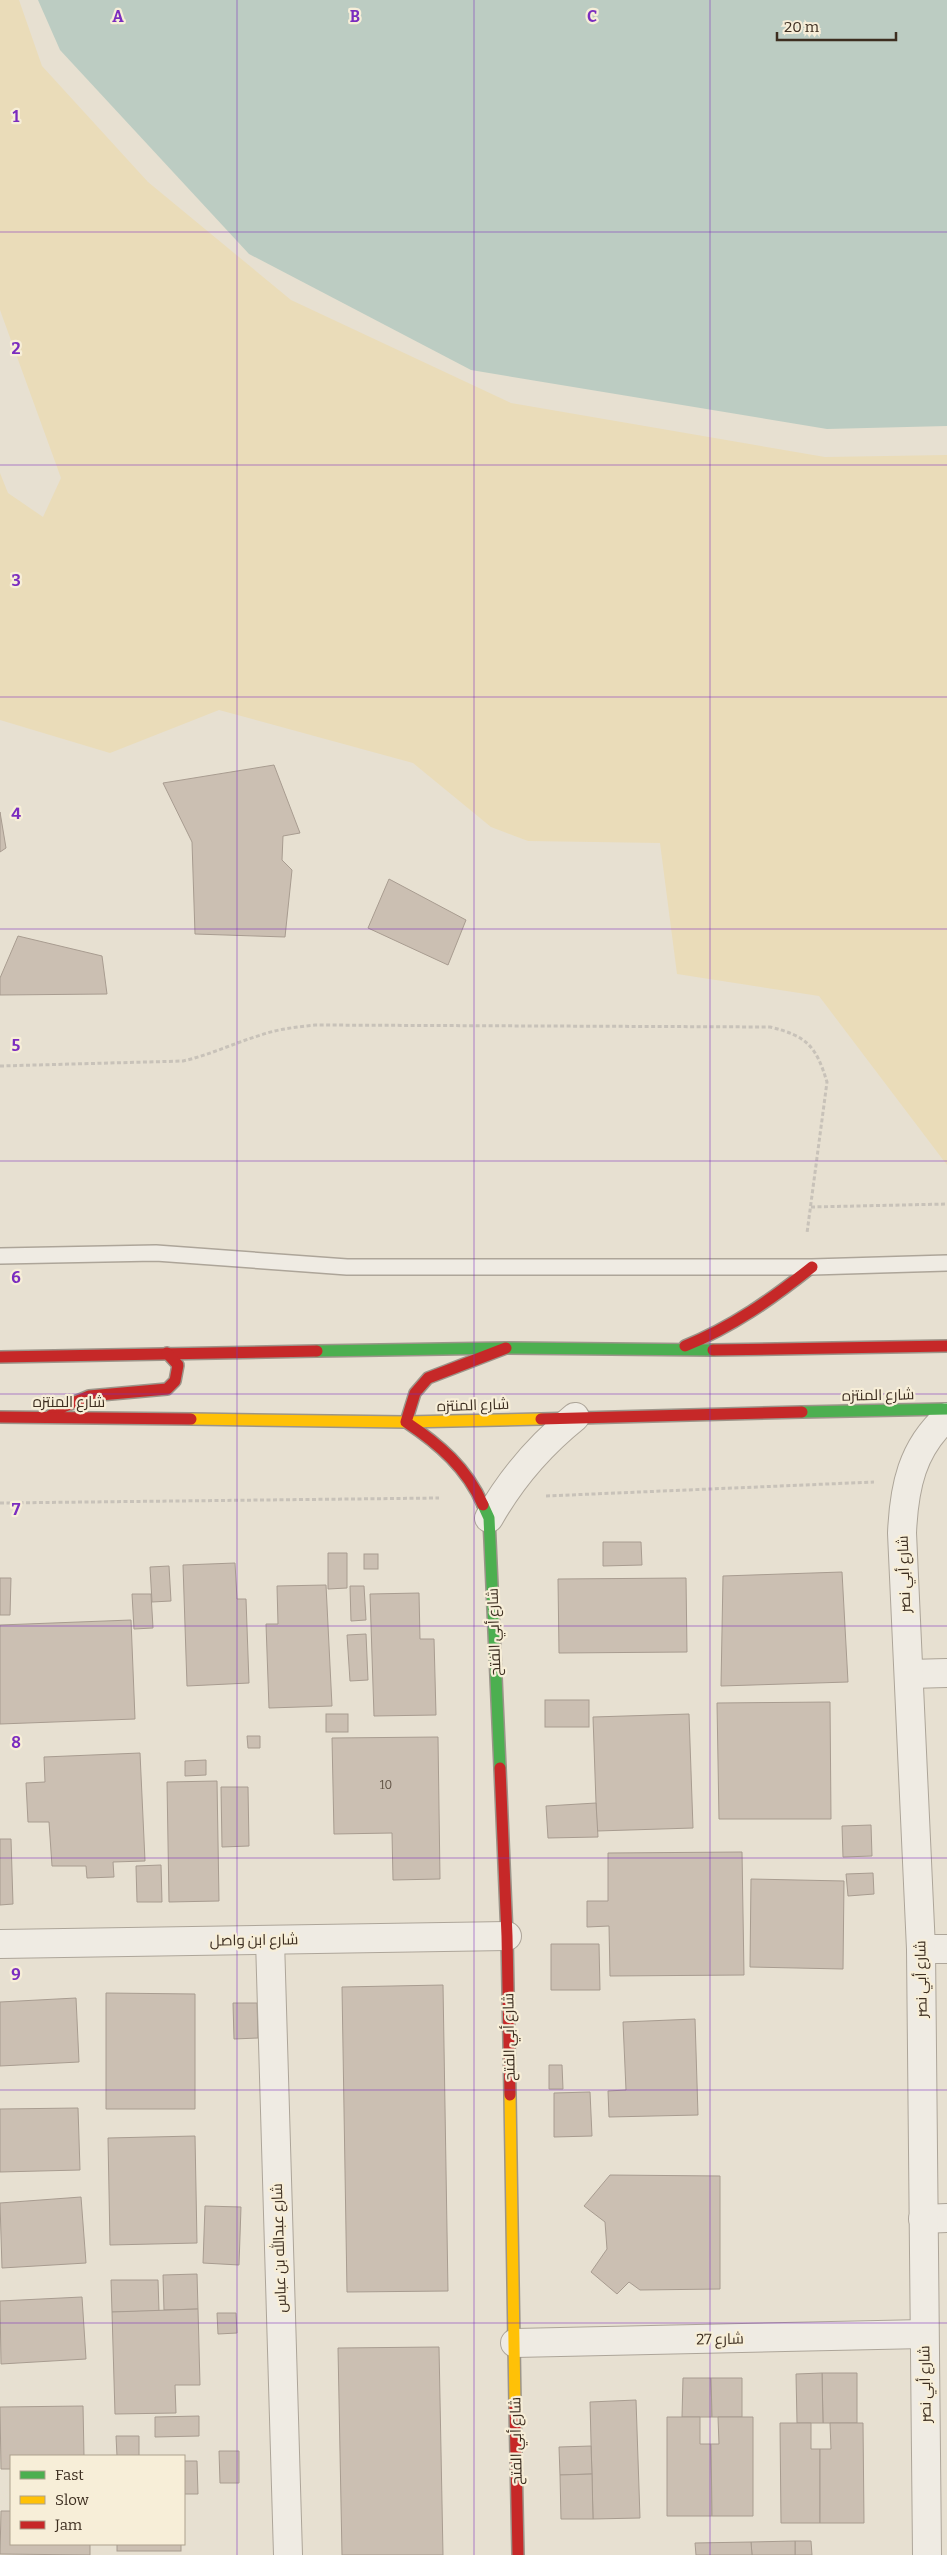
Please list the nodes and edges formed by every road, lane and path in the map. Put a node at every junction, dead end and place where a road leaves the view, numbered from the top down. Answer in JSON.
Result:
{"nodes":[{"id":1,"x":0,"y":1066,"type":"edge"},
{"id":2,"x":947,"y":1204,"type":"edge"},
{"id":3,"x":811,"y":1207,"type":"junction"},
{"id":4,"x":0,"y":1256,"type":"edge"},
{"id":5,"x":947,"y":1263,"type":"edge"},
{"id":6,"x":812,"y":1267,"type":"junction"},
{"id":7,"x":947,"y":1346,"type":"edge"},
{"id":8,"x":506,"y":1348,"type":"junction"},
{"id":9,"x":670,"y":1352,"type":"junction"},
{"id":10,"x":167,"y":1353,"type":"junction"},
{"id":11,"x":0,"y":1357,"type":"edge"},
{"id":12,"x":947,"y":1409,"type":"edge"},
{"id":13,"x":50,"y":1416,"type":"junction"},
{"id":14,"x":0,"y":1417,"type":"edge"},
{"id":15,"x":575,"y":1417,"type":"junction"},
{"id":16,"x":947,"y":1417,"type":"edge"},
{"id":17,"x":406,"y":1422,"type":"junction"},
{"id":18,"x":907,"y":1480,"type":"junction"},
{"id":19,"x":0,"y":1503,"type":"edge"},
{"id":20,"x":490,"y":1505,"type":"junction"},
{"id":21,"x":947,"y":1673,"type":"edge"},
{"id":22,"x":909,"y":1674,"type":"junction"},
{"id":23,"x":507,"y":1936,"type":"junction"},
{"id":24,"x":270,"y":1940,"type":"junction"},
{"id":25,"x":0,"y":1944,"type":"edge"},
{"id":26,"x":934,"y":1949,"type":"edge"},
{"id":27,"x":935,"y":2219,"type":"edge"},
{"id":28,"x":924,"y":2334,"type":"junction"},
{"id":29,"x":515,"y":2343,"type":"junction"},
{"id":30,"x":936,"y":2464,"type":"edge"},
{"id":31,"x":288,"y":2555,"type":"edge"},
{"id":32,"x":518,"y":2555,"type":"edge"},
{"id":33,"x":927,"y":2555,"type":"edge"}],
"edges":[{"from":1,"to":3,"type":"path"},
{"from":2,"to":3,"type":"path"},
{"from":3,"to":6,"type":"path"},
{"from":4,"to":6,"type":"lane"},
{"from":5,"to":6,"type":"lane"},
{"from":6,"to":9,"type":"main road"},
{"from":7,"to":9,"type":"main road"},
{"from":8,"to":9,"type":"main road"},
{"from":8,"to":10,"type":"main road"},
{"from":8,"to":17,"type":"main road"},
{"from":10,"to":11,"type":"main road"},
{"from":10,"to":13,"type":"main road"},
{"from":12,"to":15,"type":"main road","name":"شارع المنتزه"},
{"from":13,"to":14,"type":"main road","name":"شارع المنتزه"},
{"from":13,"to":17,"type":"main road","name":"شارع المنتزه"},
{"from":15,"to":17,"type":"main road","name":"شارع المنتزه"},
{"from":15,"to":20,"type":"street"},
{"from":16,"to":18,"type":"street","name":"شارع أبي نصر"},
{"from":17,"to":20,"type":"main road","name":"شارع أبي الفتح"},
{"from":18,"to":20,"type":"path"},
{"from":18,"to":22,"type":"street","name":"شارع أبي نصر"},
{"from":19,"to":20,"type":"path"},
{"from":20,"to":23,"type":"main road","name":"شارع أبي الفتح"},
{"from":21,"to":22,"type":"street"},
{"from":22,"to":26,"type":"street","name":"شارع أبي نصر"},
{"from":23,"to":24,"type":"street","name":"شارع ابن واصل"},
{"from":23,"to":29,"type":"main road","name":"شارع أبي الفتح"},
{"from":24,"to":25,"type":"street","name":"شارع ابن واصل"},
{"from":24,"to":31,"type":"street","name":"شارع عبدالله بن عباس"},
{"from":26,"to":27,"type":"street","name":"شارع أبي نصر"},
{"from":27,"to":28,"type":"street","name":"شارع أبي نصر"},
{"from":28,"to":29,"type":"street","name":"شارع 27"},
{"from":28,"to":30,"type":"street","name":"شارع أبي نصر"},
{"from":29,"to":32,"type":"main road","name":"شارع أبي الفتح"},
{"from":30,"to":33,"type":"street","name":"شارع أبي نصر"}]}
